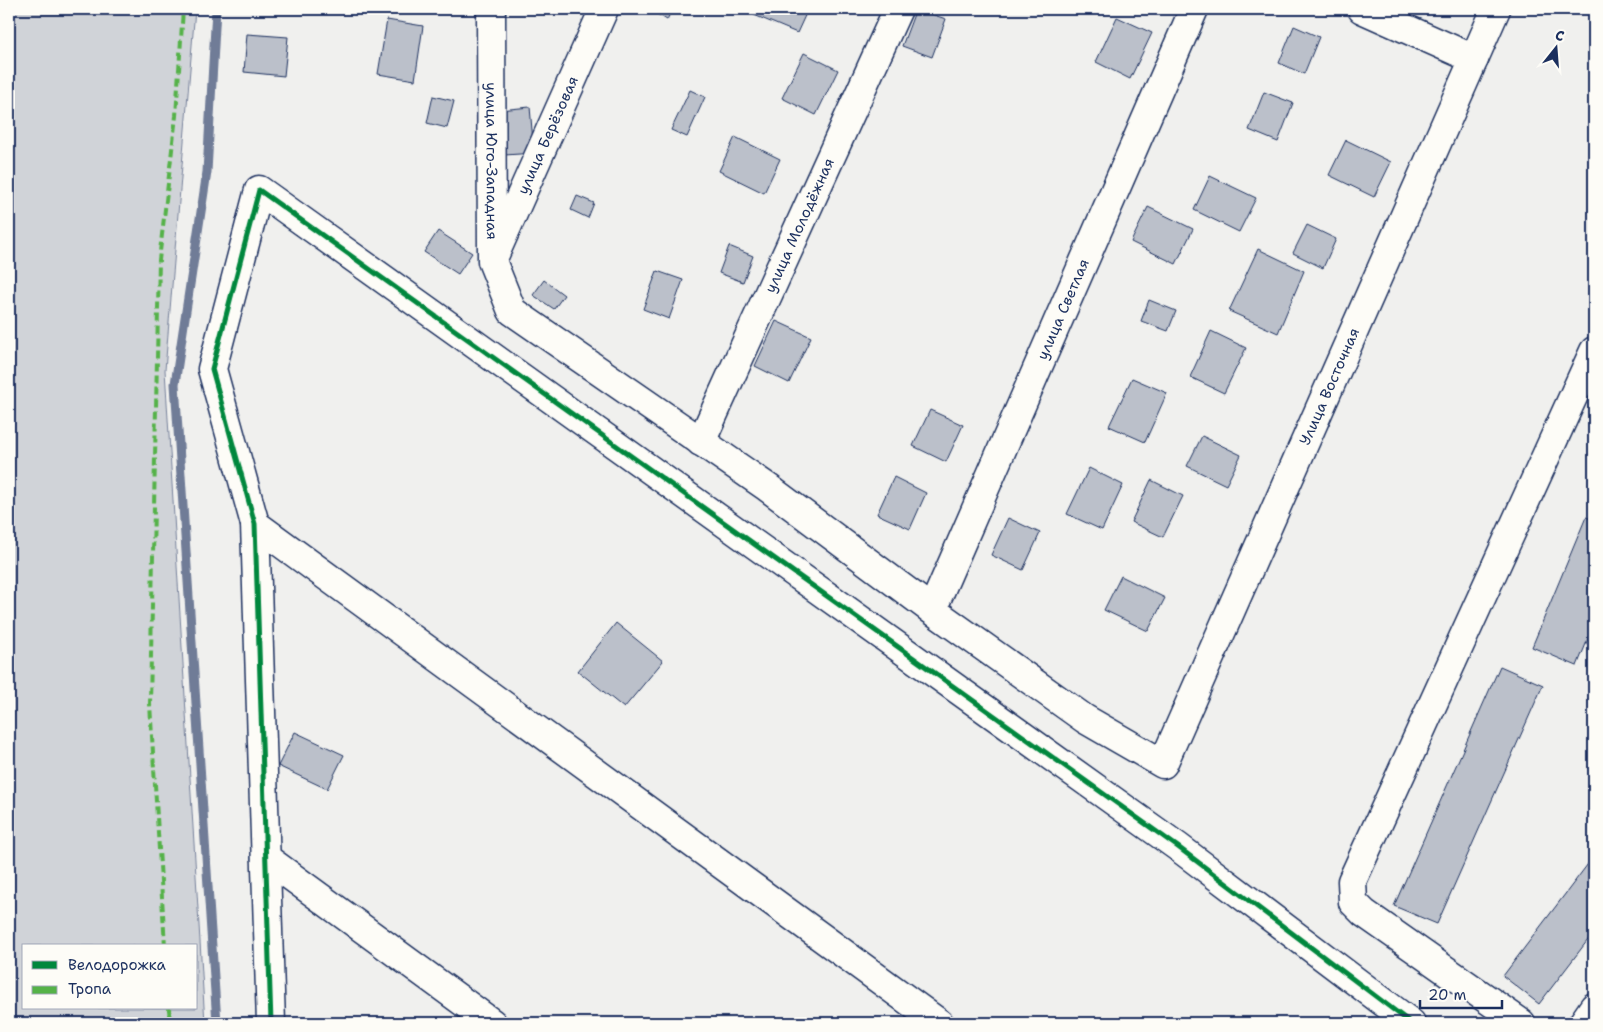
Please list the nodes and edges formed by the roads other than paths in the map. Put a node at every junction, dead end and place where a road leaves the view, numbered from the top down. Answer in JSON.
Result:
{"nodes":[{"id":1,"x":491,"y":9,"type":"edge"},
{"id":2,"x":604,"y":9,"type":"edge"},
{"id":3,"x":898,"y":9,"type":"edge"},
{"id":4,"x":1194,"y":9,"type":"edge"},
{"id":5,"x":1362,"y":9,"type":"edge"},
{"id":6,"x":1496,"y":9,"type":"edge"},
{"id":7,"x":1474,"y":59,"type":"junction"},
{"id":8,"x":492,"y":261,"type":"junction"},
{"id":9,"x":1594,"y":351,"type":"edge"},
{"id":10,"x":701,"y":442,"type":"junction"},
{"id":11,"x":254,"y":524,"type":"junction"},
{"id":12,"x":932,"y":610,"type":"junction"},
{"id":13,"x":266,"y":858,"type":"junction"},
{"id":14,"x":1594,"y":1007,"type":"edge"},
{"id":15,"x":272,"y":1023,"type":"edge"},
{"id":16,"x":492,"y":1023,"type":"edge"},
{"id":17,"x":939,"y":1023,"type":"edge"},
{"id":18,"x":1411,"y":1023,"type":"edge"},
{"id":19,"x":1521,"y":1023,"type":"edge"},
{"id":20,"x":1582,"y":1023,"type":"edge"}],
"edges":[{"from":1,"to":8,"type":"street","name":"улица Юго-Западная"},
{"from":2,"to":8,"type":"street","name":"улица Берёзовая"},
{"from":3,"to":10,"type":"street","name":"улица Молодёжная"},
{"from":4,"to":12,"type":"street","name":"улица Светлая"},
{"from":5,"to":7,"type":"street"},
{"from":6,"to":7,"type":"street","name":"Улица Восточная"},
{"from":7,"to":12,"type":"street","name":"Улица Восточная"},
{"from":8,"to":10,"type":"street","name":"улица Юго-Западная"},
{"from":9,"to":19,"type":"street"},
{"from":10,"to":12,"type":"street"},
{"from":11,"to":13,"type":"street"},
{"from":11,"to":17,"type":"street"},
{"from":11,"to":18,"type":"street"},
{"from":13,"to":15,"type":"street"},
{"from":13,"to":16,"type":"street"},
{"from":14,"to":20,"type":"street"}]}
